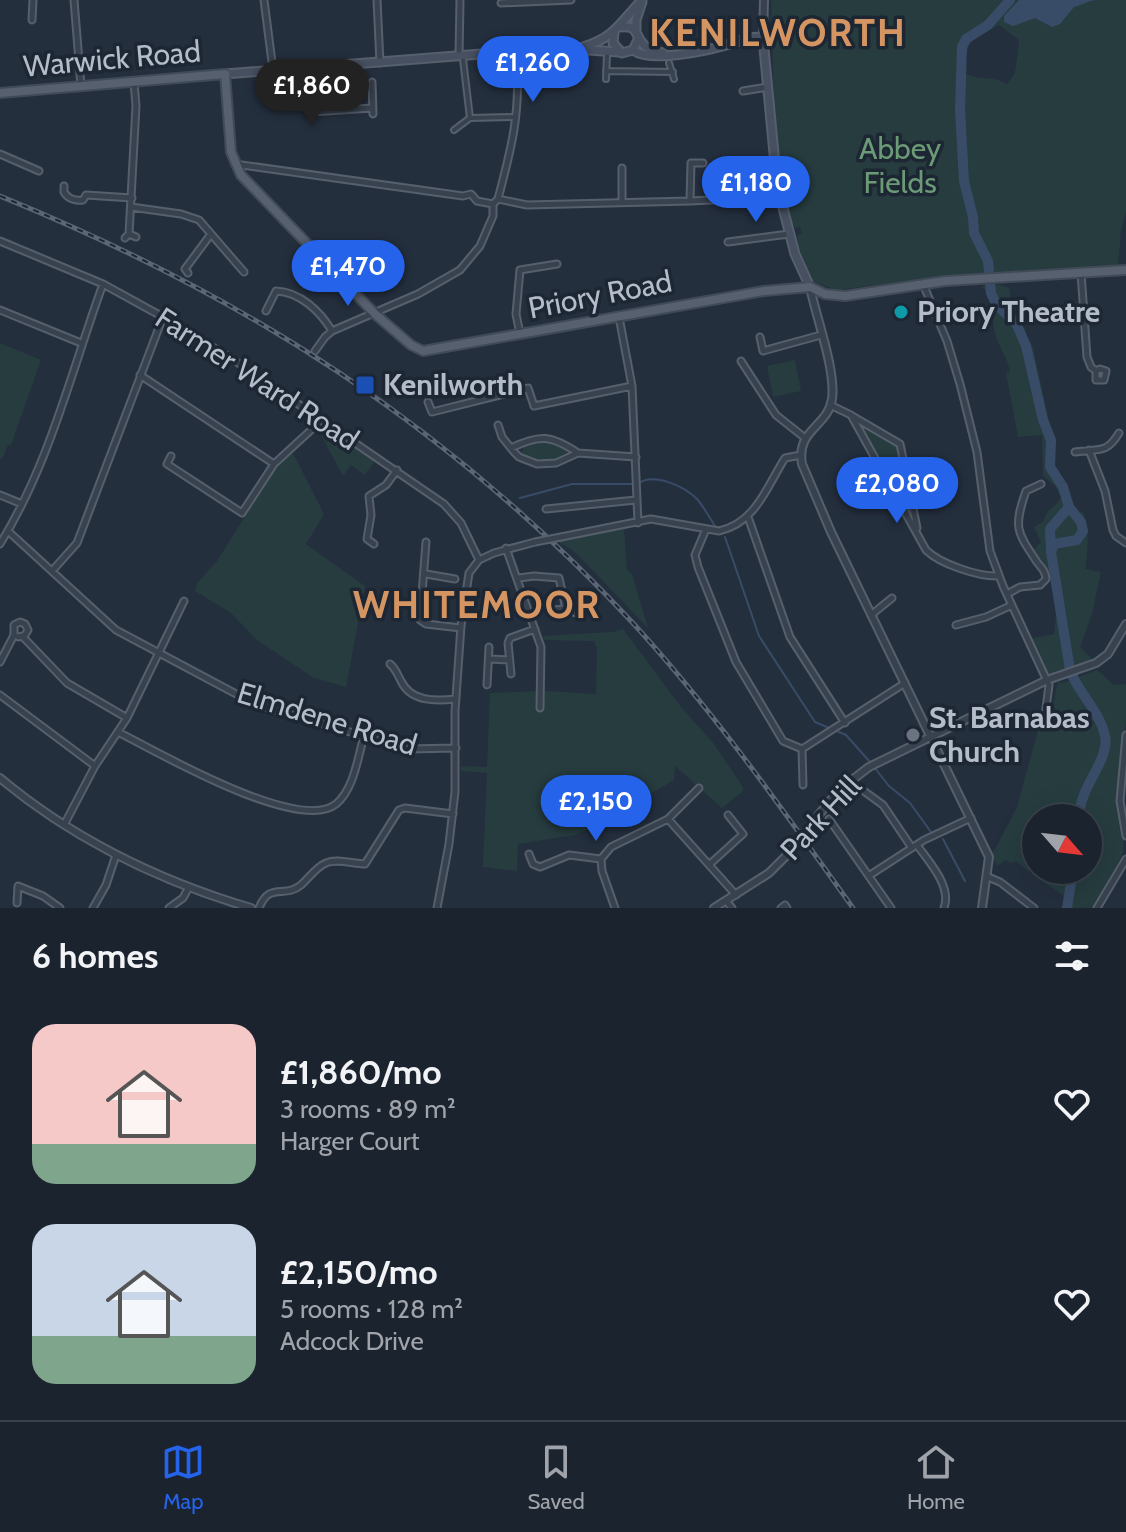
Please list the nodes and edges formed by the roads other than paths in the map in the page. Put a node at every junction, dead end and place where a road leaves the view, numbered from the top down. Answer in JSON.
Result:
{"nodes":[{"id":1,"x":33,"y":0,"type":"edge"},
{"id":2,"x":74,"y":0,"type":"edge"},
{"id":3,"x":264,"y":0,"type":"edge"},
{"id":4,"x":377,"y":0,"type":"edge"},
{"id":5,"x":460,"y":0,"type":"edge"},
{"id":6,"x":571,"y":0,"type":"edge"},
{"id":7,"x":642,"y":0,"type":"edge"},
{"id":8,"x":764,"y":0,"type":"edge"},
{"id":9,"x":501,"y":3,"type":"dead end"},
{"id":10,"x":32,"y":20,"type":"dead end"},
{"id":11,"x":617,"y":30,"type":"junction"},
{"id":12,"x":638,"y":34,"type":"junction"},
{"id":13,"x":763,"y":38,"type":"junction"},
{"id":14,"x":581,"y":48,"type":"junction"},
{"id":15,"x":633,"y":50,"type":"junction"},
{"id":16,"x":621,"y":52,"type":"junction"},
{"id":17,"x":516,"y":53,"type":"junction"},
{"id":18,"x":665,"y":54,"type":"junction"},
{"id":19,"x":607,"y":55,"type":"dead end"},
{"id":20,"x":461,"y":58,"type":"junction"},
{"id":21,"x":380,"y":63,"type":"junction"},
{"id":22,"x":669,"y":63,"type":"dead end"},
{"id":23,"x":301,"y":68,"type":"junction"},
{"id":24,"x":517,"y":69,"type":"joint"},
{"id":25,"x":273,"y":70,"type":"junction"},
{"id":26,"x":606,"y":71,"type":"junction"},
{"id":27,"x":673,"y":72,"type":"junction"},
{"id":28,"x":225,"y":74,"type":"junction"},
{"id":29,"x":606,"y":79,"type":"dead end"},
{"id":30,"x":674,"y":79,"type":"dead end"},
{"id":31,"x":134,"y":81,"type":"junction"},
{"id":32,"x":372,"y":82,"type":"dead end"},
{"id":33,"x":81,"y":86,"type":"junction"},
{"id":34,"x":768,"y":87,"type":"junction"},
{"id":35,"x":743,"y":91,"type":"dead end"},
{"id":36,"x":0,"y":93,"type":"edge"},
{"id":37,"x":515,"y":117,"type":"dead end"},
{"id":38,"x":470,"y":118,"type":"junction"},
{"id":39,"x":454,"y":130,"type":"dead end"},
{"id":40,"x":0,"y":154,"type":"edge"},
{"id":41,"x":703,"y":163,"type":"dead end"},
{"id":42,"x":234,"y":164,"type":"junction"},
{"id":43,"x":622,"y":168,"type":"dead end"},
{"id":44,"x":39,"y":171,"type":"dead end"},
{"id":45,"x":777,"y":185,"type":"junction"},
{"id":46,"x":64,"y":186,"type":"dead end"},
{"id":47,"x":132,"y":198,"type":"junction"},
{"id":48,"x":495,"y":201,"type":"junction"},
{"id":49,"x":690,"y":201,"type":"junction"},
{"id":50,"x":622,"y":202,"type":"junction"},
{"id":51,"x":131,"y":207,"type":"junction"},
{"id":52,"x":211,"y":234,"type":"junction"},
{"id":53,"x":789,"y":234,"type":"junction"},
{"id":54,"x":130,"y":237,"type":"dead end"},
{"id":55,"x":0,"y":241,"type":"edge"},
{"id":56,"x":728,"y":242,"type":"dead end"},
{"id":57,"x":557,"y":264,"type":"dead end"},
{"id":58,"x":1126,"y":270,"type":"edge"},
{"id":59,"x":244,"y":272,"type":"dead end"},
{"id":60,"x":1081,"y":272,"type":"junction"},
{"id":61,"x":188,"y":273,"type":"dead end"},
{"id":62,"x":103,"y":284,"type":"junction"},
{"id":63,"x":923,"y":284,"type":"junction"},
{"id":64,"x":810,"y":287,"type":"junction"},
{"id":65,"x":0,"y":310,"type":"edge"},
{"id":66,"x":266,"y":311,"type":"dead end"},
{"id":67,"x":375,"y":314,"type":"junction"},
{"id":68,"x":619,"y":316,"type":"junction"},
{"id":69,"x":163,"y":317,"type":"junction"},
{"id":70,"x":332,"y":331,"type":"junction"},
{"id":71,"x":520,"y":335,"type":"junction"},
{"id":72,"x":821,"y":335,"type":"junction"},
{"id":73,"x":760,"y":337,"type":"dead end"},
{"id":74,"x":81,"y":343,"type":"junction"},
{"id":75,"x":315,"y":351,"type":"dead end"},
{"id":76,"x":741,"y":361,"type":"dead end"},
{"id":77,"x":1096,"y":371,"type":"dead end"},
{"id":78,"x":140,"y":375,"type":"junction"},
{"id":79,"x":632,"y":386,"type":"junction"},
{"id":80,"x":428,"y":402,"type":"dead end"},
{"id":81,"x":830,"y":405,"type":"junction"},
{"id":82,"x":851,"y":415,"type":"junction"},
{"id":83,"x":323,"y":419,"type":"junction"},
{"id":84,"x":498,"y":425,"type":"dead end"},
{"id":85,"x":1119,"y":433,"type":"dead end"},
{"id":86,"x":805,"y":438,"type":"junction"},
{"id":87,"x":1111,"y":446,"type":"junction"},
{"id":88,"x":511,"y":448,"type":"junction"},
{"id":89,"x":1089,"y":450,"type":"junction"},
{"id":90,"x":1075,"y":452,"type":"dead end"},
{"id":91,"x":1120,"y":452,"type":"dead end"},
{"id":92,"x":578,"y":453,"type":"junction"},
{"id":93,"x":801,"y":455,"type":"junction"},
{"id":94,"x":171,"y":456,"type":"dead end"},
{"id":95,"x":636,"y":457,"type":"junction"},
{"id":96,"x":274,"y":464,"type":"junction"},
{"id":97,"x":397,"y":470,"type":"junction"},
{"id":98,"x":1041,"y":484,"type":"dead end"},
{"id":99,"x":0,"y":495,"type":"edge"},
{"id":100,"x":369,"y":496,"type":"junction"},
{"id":101,"x":359,"y":497,"type":"dead end"},
{"id":102,"x":636,"y":500,"type":"junction"},
{"id":103,"x":22,"y":504,"type":"junction"},
{"id":104,"x":546,"y":509,"type":"dead end"},
{"id":105,"x":748,"y":517,"type":"junction"},
{"id":106,"x":638,"y":523,"type":"junction"},
{"id":107,"x":706,"y":529,"type":"junction"},
{"id":108,"x":8,"y":531,"type":"junction"},
{"id":109,"x":917,"y":531,"type":"junction"},
{"id":110,"x":426,"y":542,"type":"dead end"},
{"id":111,"x":1126,"y":543,"type":"edge"},
{"id":112,"x":0,"y":544,"type":"edge"},
{"id":113,"x":374,"y":544,"type":"dead end"},
{"id":114,"x":506,"y":548,"type":"junction"},
{"id":115,"x":479,"y":560,"type":"junction"},
{"id":116,"x":52,"y":571,"type":"junction"},
{"id":117,"x":426,"y":574,"type":"junction"},
{"id":118,"x":999,"y":576,"type":"junction"},
{"id":119,"x":519,"y":578,"type":"junction"},
{"id":120,"x":455,"y":579,"type":"dead end"},
{"id":121,"x":1007,"y":594,"type":"junction"},
{"id":122,"x":892,"y":598,"type":"dead end"},
{"id":123,"x":184,"y":601,"type":"dead end"},
{"id":124,"x":1012,"y":605,"type":"junction"},
{"id":125,"x":566,"y":609,"type":"junction"},
{"id":126,"x":554,"y":610,"type":"dead end"},
{"id":127,"x":576,"y":613,"type":"dead end"},
{"id":128,"x":871,"y":615,"type":"junction"},
{"id":129,"x":1126,"y":624,"type":"edge"},
{"id":130,"x":956,"y":625,"type":"dead end"},
{"id":131,"x":461,"y":628,"type":"junction"},
{"id":132,"x":535,"y":629,"type":"junction"},
{"id":133,"x":14,"y":635,"type":"junction"},
{"id":134,"x":23,"y":637,"type":"junction"},
{"id":135,"x":489,"y":647,"type":"dead end"},
{"id":136,"x":159,"y":654,"type":"junction"},
{"id":137,"x":490,"y":659,"type":"junction"},
{"id":138,"x":509,"y":660,"type":"junction"},
{"id":139,"x":0,"y":662,"type":"edge"},
{"id":140,"x":390,"y":664,"type":"dead end"},
{"id":141,"x":511,"y":674,"type":"dead end"},
{"id":142,"x":1047,"y":680,"type":"junction"},
{"id":143,"x":905,"y":683,"type":"junction"},
{"id":144,"x":487,"y":685,"type":"dead end"},
{"id":145,"x":0,"y":695,"type":"edge"},
{"id":146,"x":456,"y":699,"type":"junction"},
{"id":147,"x":540,"y":708,"type":"dead end"},
{"id":148,"x":1045,"y":716,"type":"dead end"},
{"id":149,"x":127,"y":718,"type":"junction"},
{"id":150,"x":845,"y":723,"type":"junction"},
{"id":151,"x":118,"y":732,"type":"junction"},
{"id":152,"x":931,"y":735,"type":"junction"},
{"id":153,"x":1126,"y":735,"type":"edge"},
{"id":154,"x":364,"y":736,"type":"junction"},
{"id":155,"x":456,"y":748,"type":"junction"},
{"id":156,"x":802,"y":749,"type":"junction"},
{"id":157,"x":1124,"y":761,"type":"edge"},
{"id":158,"x":95,"y":766,"type":"junction"},
{"id":159,"x":0,"y":778,"type":"edge"},
{"id":160,"x":803,"y":785,"type":"dead end"},
{"id":161,"x":699,"y":788,"type":"dead end"},
{"id":162,"x":861,"y":789,"type":"dead end"},
{"id":163,"x":453,"y":814,"type":"junction"},
{"id":164,"x":728,"y":815,"type":"dead end"},
{"id":165,"x":971,"y":818,"type":"junction"},
{"id":166,"x":668,"y":819,"type":"junction"},
{"id":167,"x":829,"y":819,"type":"dead end"},
{"id":168,"x":63,"y":826,"type":"junction"},
{"id":169,"x":1126,"y":836,"type":"edge"},
{"id":170,"x":914,"y":847,"type":"junction"},
{"id":171,"x":529,"y":854,"type":"dead end"},
{"id":172,"x":116,"y":855,"type":"junction"},
{"id":173,"x":601,"y":859,"type":"junction"},
{"id":174,"x":1126,"y":859,"type":"edge"},
{"id":175,"x":710,"y":864,"type":"junction"},
{"id":176,"x":870,"y":875,"type":"junction"},
{"id":177,"x":988,"y":877,"type":"junction"},
{"id":178,"x":189,"y":887,"type":"junction"},
{"id":179,"x":736,"y":895,"type":"junction"},
{"id":180,"x":17,"y":903,"type":"dead end"},
{"id":181,"x":730,"y":905,"type":"edge"},
{"id":182,"x":60,"y":908,"type":"edge"},
{"id":183,"x":93,"y":908,"type":"edge"},
{"id":184,"x":169,"y":908,"type":"edge"},
{"id":185,"x":251,"y":908,"type":"edge"},
{"id":186,"x":259,"y":908,"type":"edge"},
{"id":187,"x":437,"y":908,"type":"edge"},
{"id":188,"x":615,"y":908,"type":"edge"},
{"id":189,"x":714,"y":908,"type":"edge"},
{"id":190,"x":781,"y":908,"type":"edge"},
{"id":191,"x":787,"y":908,"type":"edge"},
{"id":192,"x":891,"y":908,"type":"edge"},
{"id":193,"x":944,"y":908,"type":"edge"},
{"id":194,"x":982,"y":908,"type":"edge"},
{"id":195,"x":1034,"y":908,"type":"edge"},
{"id":196,"x":1097,"y":908,"type":"edge"}],
"edges":[{"from":1,"to":10,"type":"street"},
{"from":2,"to":33,"type":"street"},
{"from":3,"to":25,"type":"street"},
{"from":4,"to":21,"type":"street"},
{"from":5,"to":20,"type":"street"},
{"from":6,"to":9,"type":"street"},
{"from":7,"to":11,"type":"main road"},
{"from":7,"to":12,"type":"main road"},
{"from":8,"to":13,"type":"street"},
{"from":11,"to":12,"type":"main road"},
{"from":11,"to":14,"type":"main road"},
{"from":11,"to":16,"type":"main road"},
{"from":12,"to":15,"type":"main road"},
{"from":12,"to":18,"type":"main road"},
{"from":13,"to":18,"type":"main road"},
{"from":13,"to":34,"type":"main road"},
{"from":14,"to":16,"type":"main road"},
{"from":14,"to":17,"type":"main road","name":"Warwick Road"},
{"from":15,"to":16,"type":"main road"},
{"from":15,"to":18,"type":"main road"},
{"from":17,"to":20,"type":"main road","name":"Warwick Road"},
{"from":17,"to":24,"type":"street"},
{"from":19,"to":26,"type":"street"},
{"from":20,"to":21,"type":"main road","name":"Warwick Road"},
{"from":20,"to":38,"type":"street"},
{"from":21,"to":23,"type":"main road","name":"Warwick Road"},
{"from":22,"to":27,"type":"street"},
{"from":23,"to":25,"type":"main road","name":"Warwick Road"},
{"from":23,"to":32,"type":"street"},
{"from":24,"to":48,"type":"street"},
{"from":25,"to":28,"type":"main road","name":"Warwick Road"},
{"from":26,"to":27,"type":"street"},
{"from":26,"to":29,"type":"street"},
{"from":27,"to":30,"type":"street"},
{"from":28,"to":31,"type":"main road","name":"Warwick Road"},
{"from":28,"to":42,"type":"main road"},
{"from":31,"to":33,"type":"main road","name":"Warwick Road"},
{"from":31,"to":47,"type":"street"},
{"from":33,"to":36,"type":"main road","name":"Warwick Road"},
{"from":34,"to":35,"type":"street"},
{"from":34,"to":45,"type":"main road"},
{"from":37,"to":38,"type":"street"},
{"from":38,"to":39,"type":"street"},
{"from":40,"to":44,"type":"street"},
{"from":41,"to":49,"type":"street"},
{"from":42,"to":48,"type":"street"},
{"from":42,"to":67,"type":"main road"},
{"from":43,"to":50,"type":"street"},
{"from":45,"to":49,"type":"street"},
{"from":45,"to":53,"type":"main road"},
{"from":46,"to":47,"type":"street"},
{"from":47,"to":51,"type":"street"},
{"from":48,"to":50,"type":"street"},
{"from":48,"to":67,"type":"street"},
{"from":49,"to":50,"type":"street"},
{"from":51,"to":52,"type":"street"},
{"from":51,"to":54,"type":"street"},
{"from":52,"to":59,"type":"street"},
{"from":52,"to":61,"type":"street"},
{"from":53,"to":56,"type":"street"},
{"from":53,"to":64,"type":"main road"},
{"from":55,"to":62,"type":"street","name":"Farmer Ward Road"},
{"from":57,"to":71,"type":"street"},
{"from":58,"to":60,"type":"main road","name":"Priory Road"},
{"from":60,"to":63,"type":"main road","name":"Priory Road"},
{"from":60,"to":77,"type":"street"},
{"from":62,"to":69,"type":"street","name":"Farmer Ward Road"},
{"from":62,"to":74,"type":"street"},
{"from":63,"to":64,"type":"main road","name":"Priory Road"},
{"from":63,"to":118,"type":"street"},
{"from":64,"to":68,"type":"main road","name":"Priory Road"},
{"from":64,"to":72,"type":"street"},
{"from":65,"to":74,"type":"street"},
{"from":66,"to":70,"type":"street"},
{"from":67,"to":70,"type":"street"},
{"from":67,"to":71,"type":"main road","name":"Priory Road"},
{"from":68,"to":71,"type":"main road","name":"Priory Road"},
{"from":68,"to":79,"type":"street"},
{"from":69,"to":78,"type":"street"},
{"from":69,"to":83,"type":"street","name":"Farmer Ward Road"},
{"from":70,"to":75,"type":"street"},
{"from":72,"to":73,"type":"street"},
{"from":72,"to":81,"type":"street"},
{"from":74,"to":103,"type":"street"},
{"from":76,"to":86,"type":"street"},
{"from":78,"to":96,"type":"street"},
{"from":78,"to":116,"type":"street"},
{"from":79,"to":80,"type":"street"},
{"from":79,"to":95,"type":"street"},
{"from":81,"to":82,"type":"street"},
{"from":81,"to":86,"type":"street"},
{"from":82,"to":109,"type":"street"},
{"from":82,"to":109,"type":"street"},
{"from":83,"to":96,"type":"street"},
{"from":83,"to":97,"type":"street","name":"Farmer Ward Road"},
{"from":84,"to":88,"type":"street"},
{"from":85,"to":87,"type":"street"},
{"from":86,"to":93,"type":"street"},
{"from":87,"to":89,"type":"street"},
{"from":87,"to":91,"type":"street"},
{"from":88,"to":92,"type":"street"},
{"from":88,"to":92,"type":"street"},
{"from":89,"to":90,"type":"street"},
{"from":89,"to":111,"type":"street"},
{"from":92,"to":95,"type":"street"},
{"from":93,"to":105,"type":"street"},
{"from":93,"to":128,"type":"street"},
{"from":94,"to":96,"type":"street"},
{"from":95,"to":102,"type":"street"},
{"from":97,"to":100,"type":"street"},
{"from":97,"to":115,"type":"street","name":"Farmer Ward Road"},
{"from":98,"to":121,"type":"street"},
{"from":99,"to":103,"type":"street"},
{"from":100,"to":101,"type":"street"},
{"from":100,"to":113,"type":"street"},
{"from":102,"to":104,"type":"street"},
{"from":102,"to":106,"type":"street"},
{"from":103,"to":108,"type":"street"},
{"from":105,"to":107,"type":"street"},
{"from":105,"to":150,"type":"street"},
{"from":106,"to":107,"type":"street"},
{"from":106,"to":114,"type":"street","bridge":true},
{"from":107,"to":156,"type":"street"},
{"from":108,"to":112,"type":"street"},
{"from":108,"to":116,"type":"street","name":"Elmdene Road"},
{"from":109,"to":118,"type":"street"},
{"from":110,"to":117,"type":"street"},
{"from":114,"to":115,"type":"street"},
{"from":114,"to":119,"type":"street"},
{"from":115,"to":131,"type":"street"},
{"from":116,"to":136,"type":"street","name":"Elmdene Road"},
{"from":117,"to":120,"type":"street"},
{"from":117,"to":131,"type":"street"},
{"from":118,"to":121,"type":"street"},
{"from":119,"to":125,"type":"street"},
{"from":119,"to":132,"type":"street"},
{"from":121,"to":124,"type":"street"},
{"from":122,"to":128,"type":"street"},
{"from":123,"to":136,"type":"street"},
{"from":124,"to":130,"type":"street"},
{"from":124,"to":142,"type":"street"},
{"from":125,"to":126,"type":"street"},
{"from":125,"to":127,"type":"street"},
{"from":128,"to":143,"type":"street"},
{"from":129,"to":142,"type":"street","name":"Park Hill"},
{"from":131,"to":146,"type":"street"},
{"from":132,"to":138,"type":"street"},
{"from":132,"to":147,"type":"street"},
{"from":133,"to":134,"type":"street"},
{"from":133,"to":134,"type":"street"},
{"from":133,"to":139,"type":"street"},
{"from":134,"to":149,"type":"street"},
{"from":135,"to":137,"type":"street"},
{"from":136,"to":149,"type":"street"},
{"from":136,"to":154,"type":"street","name":"Elmdene Road"},
{"from":137,"to":138,"type":"street"},
{"from":137,"to":144,"type":"street"},
{"from":138,"to":141,"type":"street"},
{"from":140,"to":146,"type":"street"},
{"from":142,"to":148,"type":"street"},
{"from":142,"to":152,"type":"street","name":"Park Hill"},
{"from":143,"to":150,"type":"street"},
{"from":143,"to":152,"type":"street"},
{"from":145,"to":158,"type":"street"},
{"from":146,"to":155,"type":"street"},
{"from":149,"to":151,"type":"street"},
{"from":150,"to":156,"type":"street"},
{"from":151,"to":154,"type":"street"},
{"from":151,"to":158,"type":"street"},
{"from":152,"to":165,"type":"street"},
{"from":152,"to":179,"type":"street","name":"Park Hill","bridge":true},
{"from":153,"to":157,"type":"street"},
{"from":154,"to":155,"type":"street","name":"Elmdene Road"},
{"from":155,"to":163,"type":"street"},
{"from":156,"to":160,"type":"street"},
{"from":157,"to":169,"type":"street"},
{"from":158,"to":168,"type":"street"},
{"from":159,"to":168,"type":"street"},
{"from":161,"to":166,"type":"street"},
{"from":162,"to":170,"type":"street"},
{"from":163,"to":186,"type":"street"},
{"from":163,"to":187,"type":"street"},
{"from":164,"to":175,"type":"street"},
{"from":165,"to":170,"type":"street"},
{"from":165,"to":177,"type":"street"},
{"from":166,"to":173,"type":"street"},
{"from":166,"to":175,"type":"street"},
{"from":167,"to":176,"type":"street"},
{"from":168,"to":172,"type":"street"},
{"from":170,"to":176,"type":"street"},
{"from":170,"to":193,"type":"street"},
{"from":171,"to":173,"type":"street"},
{"from":172,"to":178,"type":"street"},
{"from":172,"to":183,"type":"street"},
{"from":173,"to":188,"type":"street"},
{"from":174,"to":196,"type":"street"},
{"from":175,"to":179,"type":"street"},
{"from":176,"to":192,"type":"street"},
{"from":177,"to":194,"type":"street"},
{"from":177,"to":195,"type":"street"},
{"from":178,"to":184,"type":"street"},
{"from":178,"to":185,"type":"street"},
{"from":179,"to":181,"type":"street","name":"Park Hill"},
{"from":180,"to":182,"type":"street"},
{"from":181,"to":189,"type":"street","name":"Park Hill"},
{"from":190,"to":191,"type":"street"}]}
